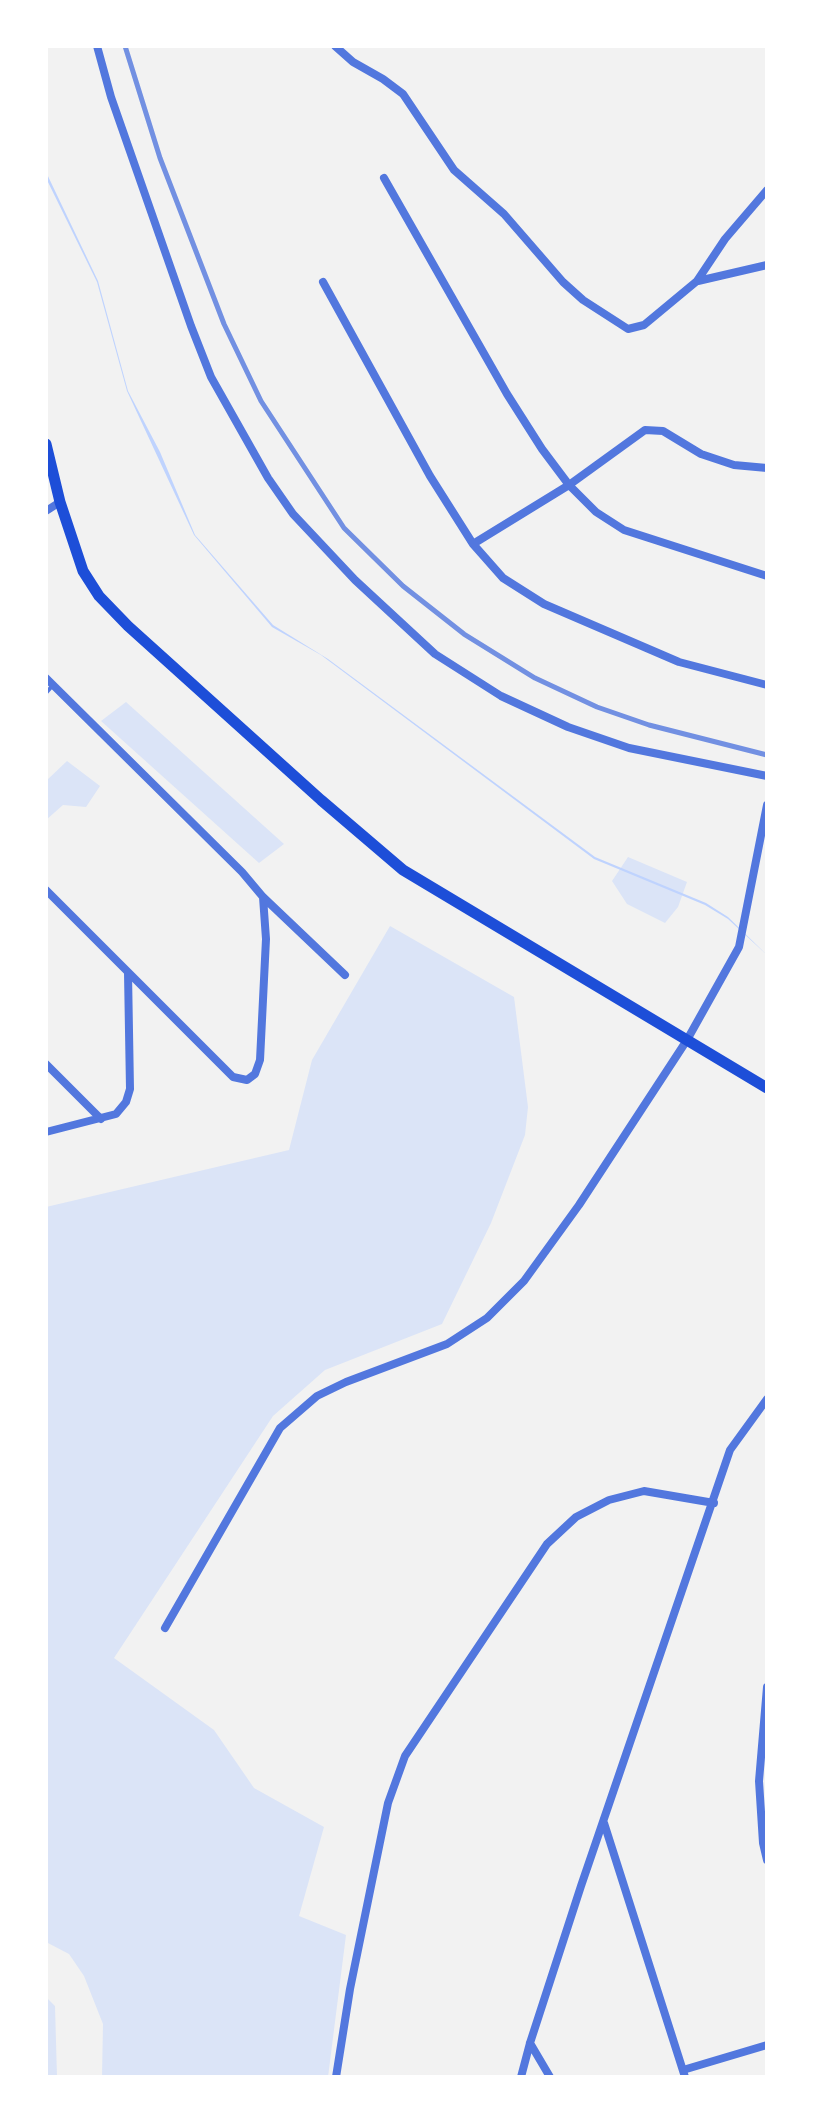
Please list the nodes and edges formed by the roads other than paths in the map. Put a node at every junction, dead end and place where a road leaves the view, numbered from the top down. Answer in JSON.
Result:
{"nodes":[{"id":1,"x":97,"y":46,"type":"edge"},
{"id":2,"x":335,"y":46,"type":"edge"},
{"id":3,"x":384,"y":178,"type":"dead end"},
{"id":4,"x":767,"y":190,"type":"edge"},
{"id":5,"x":767,"y":265,"type":"edge"},
{"id":6,"x":697,"y":281,"type":"junction"},
{"id":7,"x":323,"y":282,"type":"dead end"},
{"id":8,"x":46,"y":444,"type":"edge"},
{"id":9,"x":767,"y":468,"type":"edge"},
{"id":10,"x":569,"y":485,"type":"junction"},
{"id":11,"x":60,"y":502,"type":"junction"},
{"id":12,"x":46,"y":511,"type":"edge"},
{"id":13,"x":473,"y":544,"type":"junction"},
{"id":14,"x":767,"y":576,"type":"edge"},
{"id":15,"x":50,"y":682,"type":"edge"},
{"id":16,"x":767,"y":685,"type":"edge"},
{"id":17,"x":46,"y":693,"type":"edge"},
{"id":18,"x":767,"y":776,"type":"edge"},
{"id":19,"x":767,"y":805,"type":"edge"},
{"id":20,"x":46,"y":890,"type":"edge"},
{"id":21,"x":263,"y":897,"type":"junction"},
{"id":22,"x":128,"y":972,"type":"junction"},
{"id":23,"x":345,"y":975,"type":"dead end"},
{"id":24,"x":687,"y":1040,"type":"junction"},
{"id":25,"x":46,"y":1064,"type":"edge"},
{"id":26,"x":767,"y":1088,"type":"edge"},
{"id":27,"x":101,"y":1119,"type":"junction"},
{"id":28,"x":46,"y":1132,"type":"edge"},
{"id":29,"x":767,"y":1399,"type":"edge"},
{"id":30,"x":714,"y":1503,"type":"junction"},
{"id":31,"x":165,"y":1628,"type":"dead end"},
{"id":32,"x":767,"y":1687,"type":"edge"},
{"id":33,"x":604,"y":1822,"type":"junction"},
{"id":34,"x":767,"y":1860,"type":"edge"},
{"id":35,"x":530,"y":2043,"type":"junction"},
{"id":36,"x":767,"y":2045,"type":"edge"},
{"id":37,"x":684,"y":2074,"type":"edge"},
{"id":38,"x":336,"y":2077,"type":"edge"},
{"id":39,"x":521,"y":2077,"type":"edge"},
{"id":40,"x":550,"y":2077,"type":"edge"}],
"edges":[{"from":1,"to":18,"type":"street"},
{"from":2,"to":6,"type":"street"},
{"from":3,"to":10,"type":"street"},
{"from":4,"to":6,"type":"street"},
{"from":5,"to":6,"type":"street"},
{"from":7,"to":13,"type":"street"},
{"from":8,"to":11,"type":"main road"},
{"from":9,"to":10,"type":"street"},
{"from":10,"to":13,"type":"street"},
{"from":10,"to":14,"type":"street"},
{"from":11,"to":12,"type":"street"},
{"from":11,"to":24,"type":"main road"},
{"from":13,"to":16,"type":"street"},
{"from":15,"to":17,"type":"lane"},
{"from":15,"to":21,"type":"street"},
{"from":19,"to":24,"type":"street"},
{"from":20,"to":22,"type":"street"},
{"from":21,"to":22,"type":"street"},
{"from":21,"to":23,"type":"street"},
{"from":22,"to":27,"type":"street"},
{"from":24,"to":26,"type":"main road"},
{"from":24,"to":31,"type":"street"},
{"from":25,"to":27,"type":"street"},
{"from":27,"to":28,"type":"street"},
{"from":29,"to":30,"type":"street"},
{"from":30,"to":33,"type":"street"},
{"from":30,"to":38,"type":"street"},
{"from":32,"to":34,"type":"street"},
{"from":33,"to":35,"type":"street"},
{"from":33,"to":37,"type":"street"},
{"from":35,"to":39,"type":"street"},
{"from":35,"to":40,"type":"street"},
{"from":36,"to":37,"type":"street"}]}
